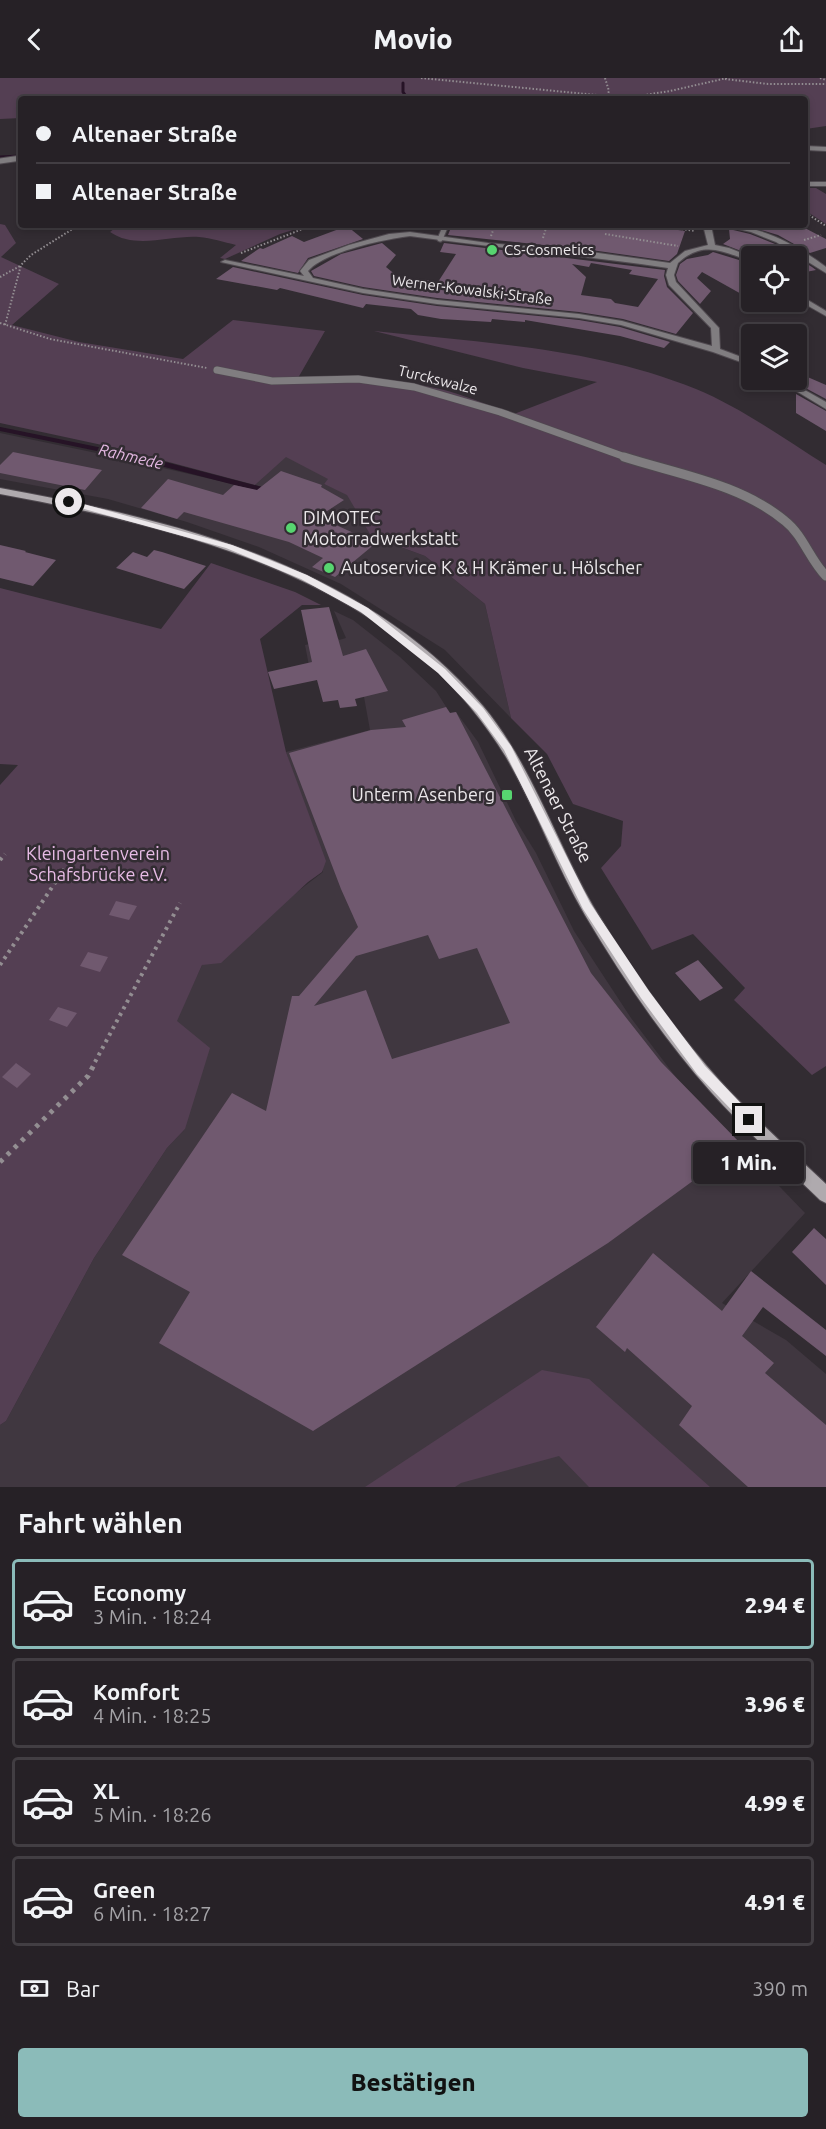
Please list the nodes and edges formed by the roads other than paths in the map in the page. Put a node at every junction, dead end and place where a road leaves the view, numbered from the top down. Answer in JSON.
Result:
{"nodes":[{"id":1,"x":808,"y":148,"type":"edge"},
{"id":2,"x":826,"y":149,"type":"edge"},
{"id":3,"x":18,"y":158,"type":"edge"},
{"id":4,"x":0,"y":161,"type":"edge"},
{"id":5,"x":808,"y":184,"type":"edge"},
{"id":6,"x":815,"y":184,"type":"junction"},
{"id":7,"x":826,"y":184,"type":"edge"},
{"id":8,"x":826,"y":191,"type":"edge"},
{"id":9,"x":445,"y":228,"type":"edge"},
{"id":10,"x":737,"y":228,"type":"edge"},
{"id":11,"x":708,"y":229,"type":"edge"},
{"id":12,"x":440,"y":239,"type":"junction"},
{"id":13,"x":712,"y":246,"type":"junction"},
{"id":14,"x":741,"y":255,"type":"edge"},
{"id":15,"x":225,"y":262,"type":"road end"},
{"id":16,"x":672,"y":266,"type":"junction"},
{"id":17,"x":826,"y":271,"type":"edge"},
{"id":18,"x":311,"y":280,"type":"junction"},
{"id":19,"x":807,"y":302,"type":"edge"},
{"id":20,"x":826,"y":314,"type":"edge"},
{"id":21,"x":716,"y":350,"type":"junction"},
{"id":22,"x":741,"y":360,"type":"edge"},
{"id":23,"x":217,"y":370,"type":"road end"},
{"id":24,"x":799,"y":390,"type":"edge"},
{"id":25,"x":826,"y":406,"type":"edge"},
{"id":26,"x":0,"y":491,"type":"edge"},
{"id":27,"x":826,"y":576,"type":"edge"},
{"id":28,"x":826,"y":1195,"type":"edge"}],
"edges":[{"from":1,"to":2,"type":"street"},
{"from":3,"to":4,"type":"lane"},
{"from":5,"to":6,"type":"street"},
{"from":6,"to":7,"type":"street"},
{"from":6,"to":8,"type":"street"},
{"from":9,"to":12,"type":"lane"},
{"from":10,"to":17,"type":"street"},
{"from":11,"to":13,"type":"street"},
{"from":12,"to":16,"type":"street"},
{"from":12,"to":18,"type":"street"},
{"from":13,"to":14,"type":"street"},
{"from":13,"to":16,"type":"street"},
{"from":15,"to":18,"type":"street","name":"Werner-Kowalski-Straße"},
{"from":16,"to":21,"type":"street"},
{"from":18,"to":21,"type":"street","name":"Werner-Kowalski-Straße"},
{"from":19,"to":20,"type":"street"},
{"from":21,"to":22,"type":"street","name":"Werner-Kowalski-Straße"},
{"from":23,"to":27,"type":"lane","name":"Turckswalze"},
{"from":24,"to":25,"type":"street"},
{"from":26,"to":28,"type":"main road","name":"Altenaer Straße"}]}
